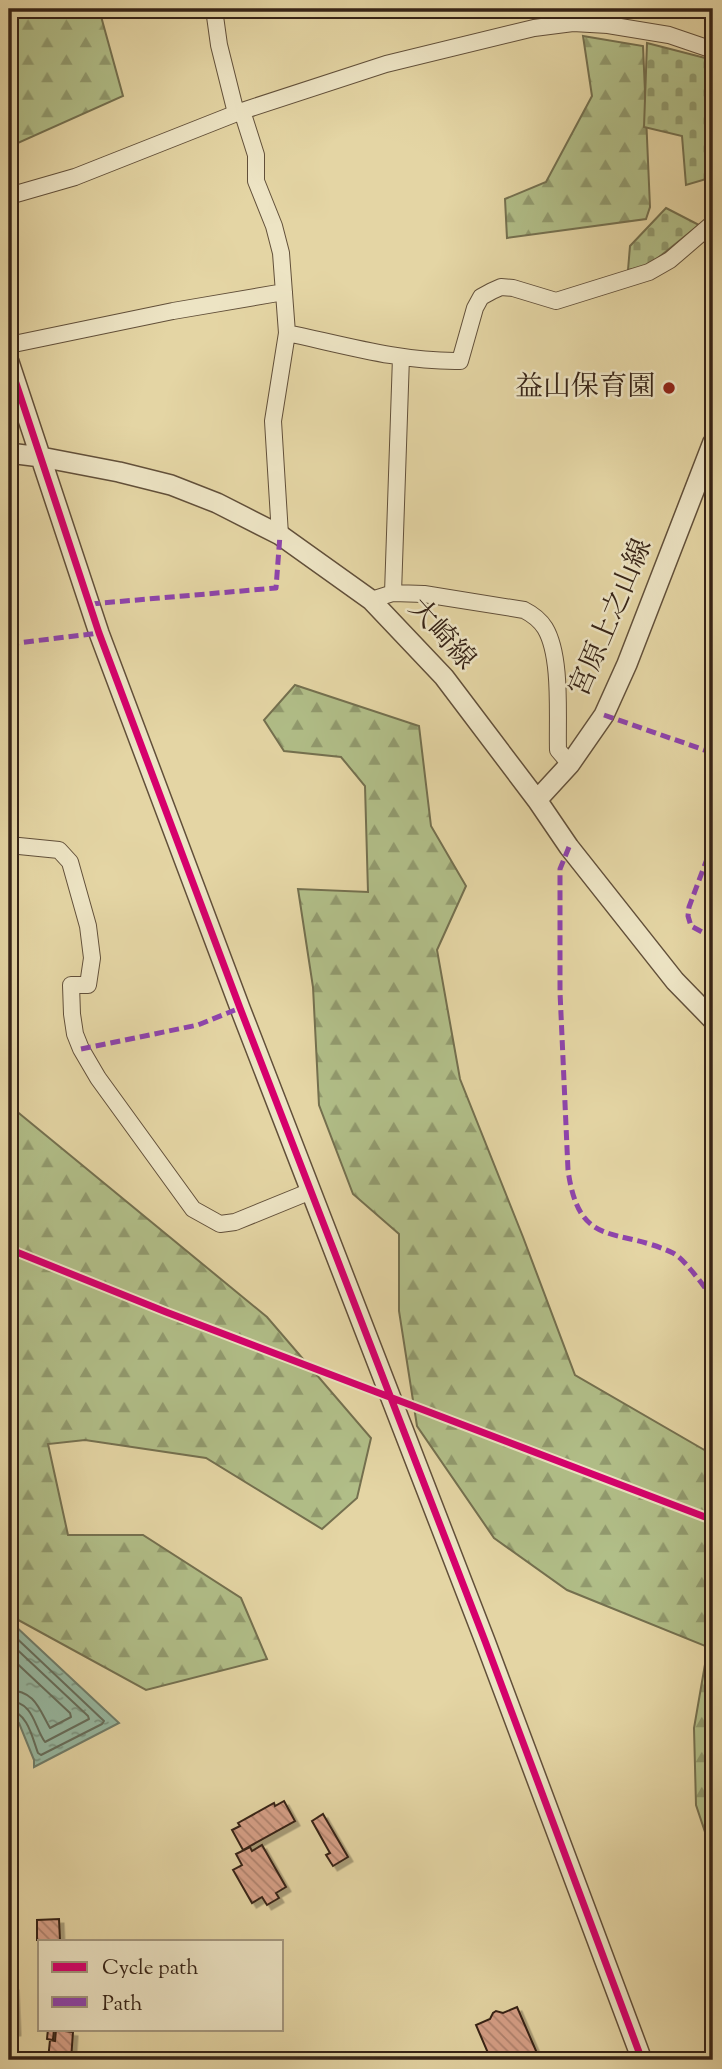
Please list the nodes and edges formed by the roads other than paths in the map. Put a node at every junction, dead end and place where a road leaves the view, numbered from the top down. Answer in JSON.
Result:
{"nodes":[{"id":1,"x":214,"y":9,"type":"edge"},
{"id":2,"x":572,"y":16,"type":"edge"},
{"id":3,"x":713,"y":50,"type":"edge"},
{"id":4,"x":239,"y":112,"type":"junction"},
{"id":5,"x":9,"y":196,"type":"edge"},
{"id":6,"x":713,"y":223,"type":"edge"},
{"id":7,"x":284,"y":292,"type":"junction"},
{"id":8,"x":287,"y":333,"type":"junction"},
{"id":9,"x":9,"y":345,"type":"edge"},
{"id":10,"x":401,"y":357,"type":"junction"},
{"id":11,"x":9,"y":362,"type":"edge"},
{"id":12,"x":713,"y":443,"type":"edge"},
{"id":13,"x":9,"y":453,"type":"edge"},
{"id":14,"x":41,"y":457,"type":"junction"},
{"id":15,"x":280,"y":535,"type":"junction"},
{"id":16,"x":393,"y":593,"type":"junction"},
{"id":17,"x":372,"y":600,"type":"junction"},
{"id":18,"x":570,"y":764,"type":"junction"},
{"id":19,"x":537,"y":800,"type":"junction"},
{"id":20,"x":9,"y":845,"type":"edge"},
{"id":21,"x":713,"y":1020,"type":"edge"},
{"id":22,"x":311,"y":1191,"type":"junction"},
{"id":23,"x":642,"y":2060,"type":"edge"}],
"edges":[{"from":1,"to":4,"type":"street"},
{"from":2,"to":3,"type":"street"},
{"from":2,"to":4,"type":"street"},
{"from":4,"to":5,"type":"street"},
{"from":4,"to":7,"type":"street"},
{"from":6,"to":10,"type":"street"},
{"from":7,"to":8,"type":"street"},
{"from":7,"to":9,"type":"street"},
{"from":8,"to":10,"type":"street"},
{"from":8,"to":15,"type":"street"},
{"from":10,"to":16,"type":"street"},
{"from":11,"to":14,"type":"street"},
{"from":12,"to":18,"type":"street","name":"宮原上之山線"},
{"from":13,"to":14,"type":"street","name":"大崎線"},
{"from":14,"to":15,"type":"street","name":"大崎線"},
{"from":14,"to":22,"type":"street"},
{"from":15,"to":17,"type":"street","name":"大崎線"},
{"from":16,"to":17,"type":"street"},
{"from":16,"to":18,"type":"street"},
{"from":17,"to":19,"type":"street","name":"大崎線"},
{"from":18,"to":19,"type":"street","name":"宮原上之山線"},
{"from":19,"to":21,"type":"street","name":"大崎線"},
{"from":20,"to":22,"type":"street"},
{"from":22,"to":23,"type":"street"}]}
